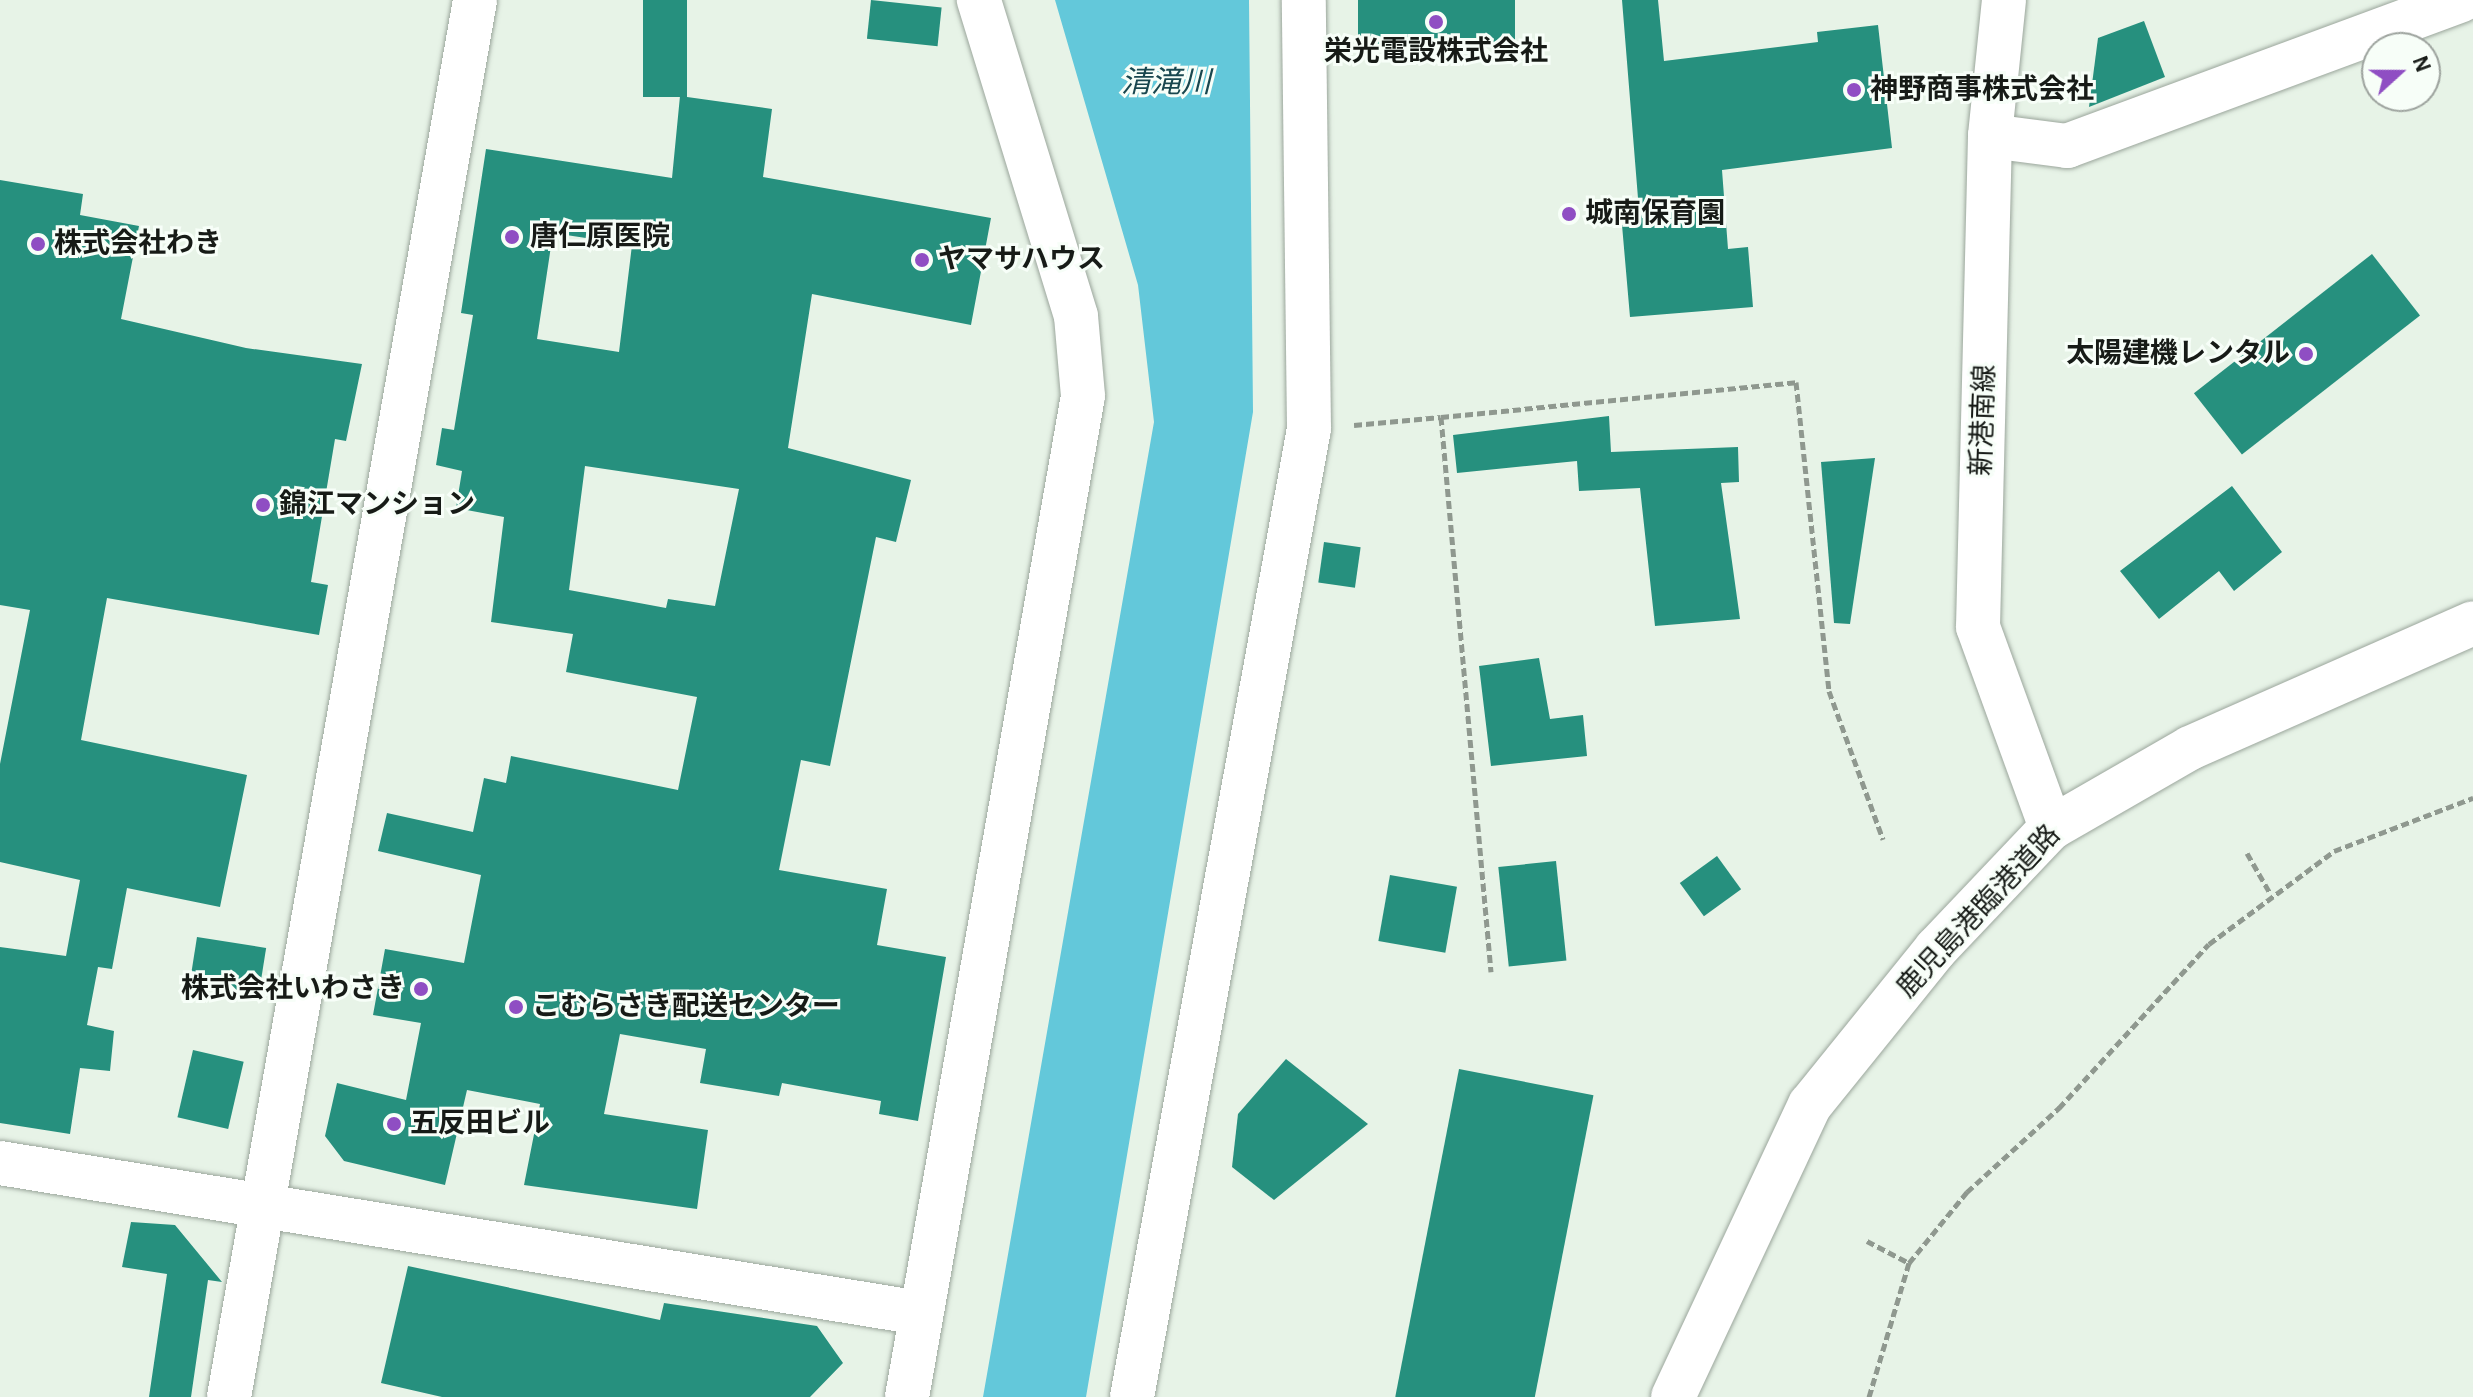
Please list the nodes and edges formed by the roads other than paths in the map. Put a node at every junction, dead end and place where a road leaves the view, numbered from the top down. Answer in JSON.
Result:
{"nodes":[{"id":1,"x":475,"y":0,"type":"edge"},
{"id":2,"x":979,"y":0,"type":"edge"},
{"id":3,"x":1304,"y":0,"type":"edge"},
{"id":4,"x":2004,"y":0,"type":"edge"},
{"id":5,"x":2461,"y":0,"type":"edge"},
{"id":6,"x":1990,"y":136,"type":"junction"},
{"id":7,"x":2473,"y":623,"type":"edge"},
{"id":8,"x":2051,"y":828,"type":"junction"},
{"id":9,"x":0,"y":1163,"type":"edge"},
{"id":10,"x":261,"y":1208,"type":"junction"},
{"id":11,"x":920,"y":1313,"type":"junction"},
{"id":12,"x":229,"y":1397,"type":"edge"},
{"id":13,"x":907,"y":1397,"type":"edge"},
{"id":14,"x":1132,"y":1397,"type":"edge"},
{"id":15,"x":1673,"y":1397,"type":"edge"}],
"edges":[{"from":1,"to":10,"type":"street"},
{"from":2,"to":11,"type":"street"},
{"from":3,"to":14,"type":"street"},
{"from":4,"to":6,"type":"street","name":"新港南線"},
{"from":5,"to":6,"type":"street"},
{"from":6,"to":8,"type":"street","name":"新港南線"},
{"from":7,"to":8,"type":"street","name":"鹿児島港臨港道路"},
{"from":8,"to":15,"type":"street","name":"鹿児島港臨港道路"},
{"from":9,"to":10,"type":"street"},
{"from":10,"to":11,"type":"street"},
{"from":10,"to":12,"type":"street"},
{"from":11,"to":13,"type":"street"}]}
